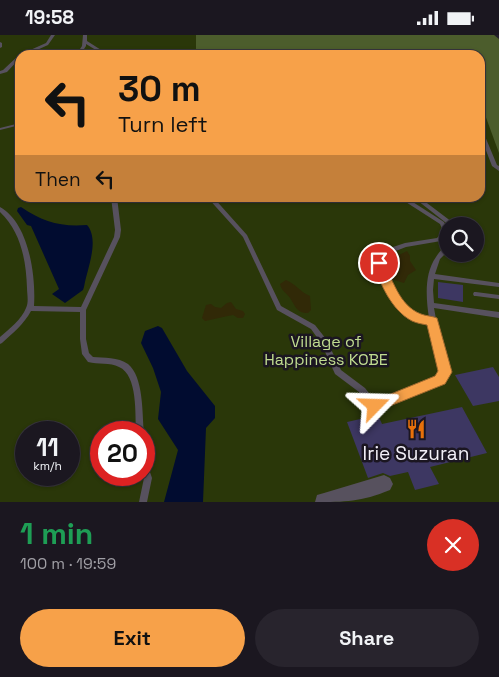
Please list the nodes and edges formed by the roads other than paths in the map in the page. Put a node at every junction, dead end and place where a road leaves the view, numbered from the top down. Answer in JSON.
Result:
{"nodes":[{"id":1,"x":53,"y":35,"type":"edge"},
{"id":2,"x":85,"y":35,"type":"edge"},
{"id":3,"x":84,"y":41,"type":"junction"},
{"id":4,"x":0,"y":43,"type":"edge"},
{"id":5,"x":0,"y":47,"type":"edge"},
{"id":6,"x":33,"y":50,"type":"edge"},
{"id":7,"x":81,"y":50,"type":"edge"},
{"id":8,"x":99,"y":50,"type":"edge"},
{"id":9,"x":15,"y":61,"type":"edge"},
{"id":10,"x":0,"y":73,"type":"edge"},
{"id":11,"x":15,"y":125,"type":"edge"},
{"id":12,"x":0,"y":129,"type":"edge"},
{"id":13,"x":485,"y":141,"type":"edge"},
{"id":14,"x":499,"y":169,"type":"edge"},
{"id":15,"x":115,"y":202,"type":"edge"},
{"id":16,"x":214,"y":202,"type":"edge"},
{"id":17,"x":408,"y":202,"type":"edge"},
{"id":18,"x":422,"y":202,"type":"edge"},
{"id":19,"x":0,"y":209,"type":"edge"},
{"id":20,"x":442,"y":217,"type":"edge"},
{"id":21,"x":439,"y":257,"type":"edge"},
{"id":22,"x":432,"y":276,"type":"junction"},
{"id":23,"x":499,"y":285,"type":"edge"},
{"id":24,"x":476,"y":294,"type":"dead end"},
{"id":25,"x":499,"y":297,"type":"edge"},
{"id":26,"x":430,"y":305,"type":"junction"},
{"id":27,"x":30,"y":308,"type":"junction"},
{"id":28,"x":83,"y":310,"type":"junction"},
{"id":29,"x":499,"y":315,"type":"edge"},
{"id":30,"x":432,"y":321,"type":"junction"},
{"id":31,"x":0,"y":341,"type":"edge"},
{"id":32,"x":139,"y":421,"type":"edge"},
{"id":33,"x":384,"y":484,"type":"dead end"},
{"id":34,"x":146,"y":486,"type":"edge"},
{"id":35,"x":142,"y":502,"type":"edge"},
{"id":36,"x":324,"y":502,"type":"edge"}],
"edges":[{"from":1,"to":6,"type":"lane"},
{"from":2,"to":3,"type":"lane"},
{"from":3,"to":7,"type":"lane"},
{"from":3,"to":8,"type":"lane"},
{"from":4,"to":5,"type":"lane"},
{"from":9,"to":10,"type":"lane"},
{"from":11,"to":12,"type":"lane"},
{"from":13,"to":14,"type":"lane"},
{"from":15,"to":28,"type":"lane"},
{"from":16,"to":30,"type":"lane"},
{"from":17,"to":30,"type":"lane"},
{"from":18,"to":20,"type":"lane"},
{"from":19,"to":27,"type":"lane"},
{"from":21,"to":22,"type":"lane"},
{"from":22,"to":23,"type":"lane"},
{"from":22,"to":26,"type":"lane"},
{"from":24,"to":25,"type":"lane"},
{"from":26,"to":29,"type":"lane"},
{"from":26,"to":30,"type":"lane"},
{"from":27,"to":28,"type":"lane"},
{"from":27,"to":31,"type":"lane"},
{"from":28,"to":32,"type":"lane"},
{"from":33,"to":36,"type":"street"},
{"from":34,"to":35,"type":"lane"}]}
